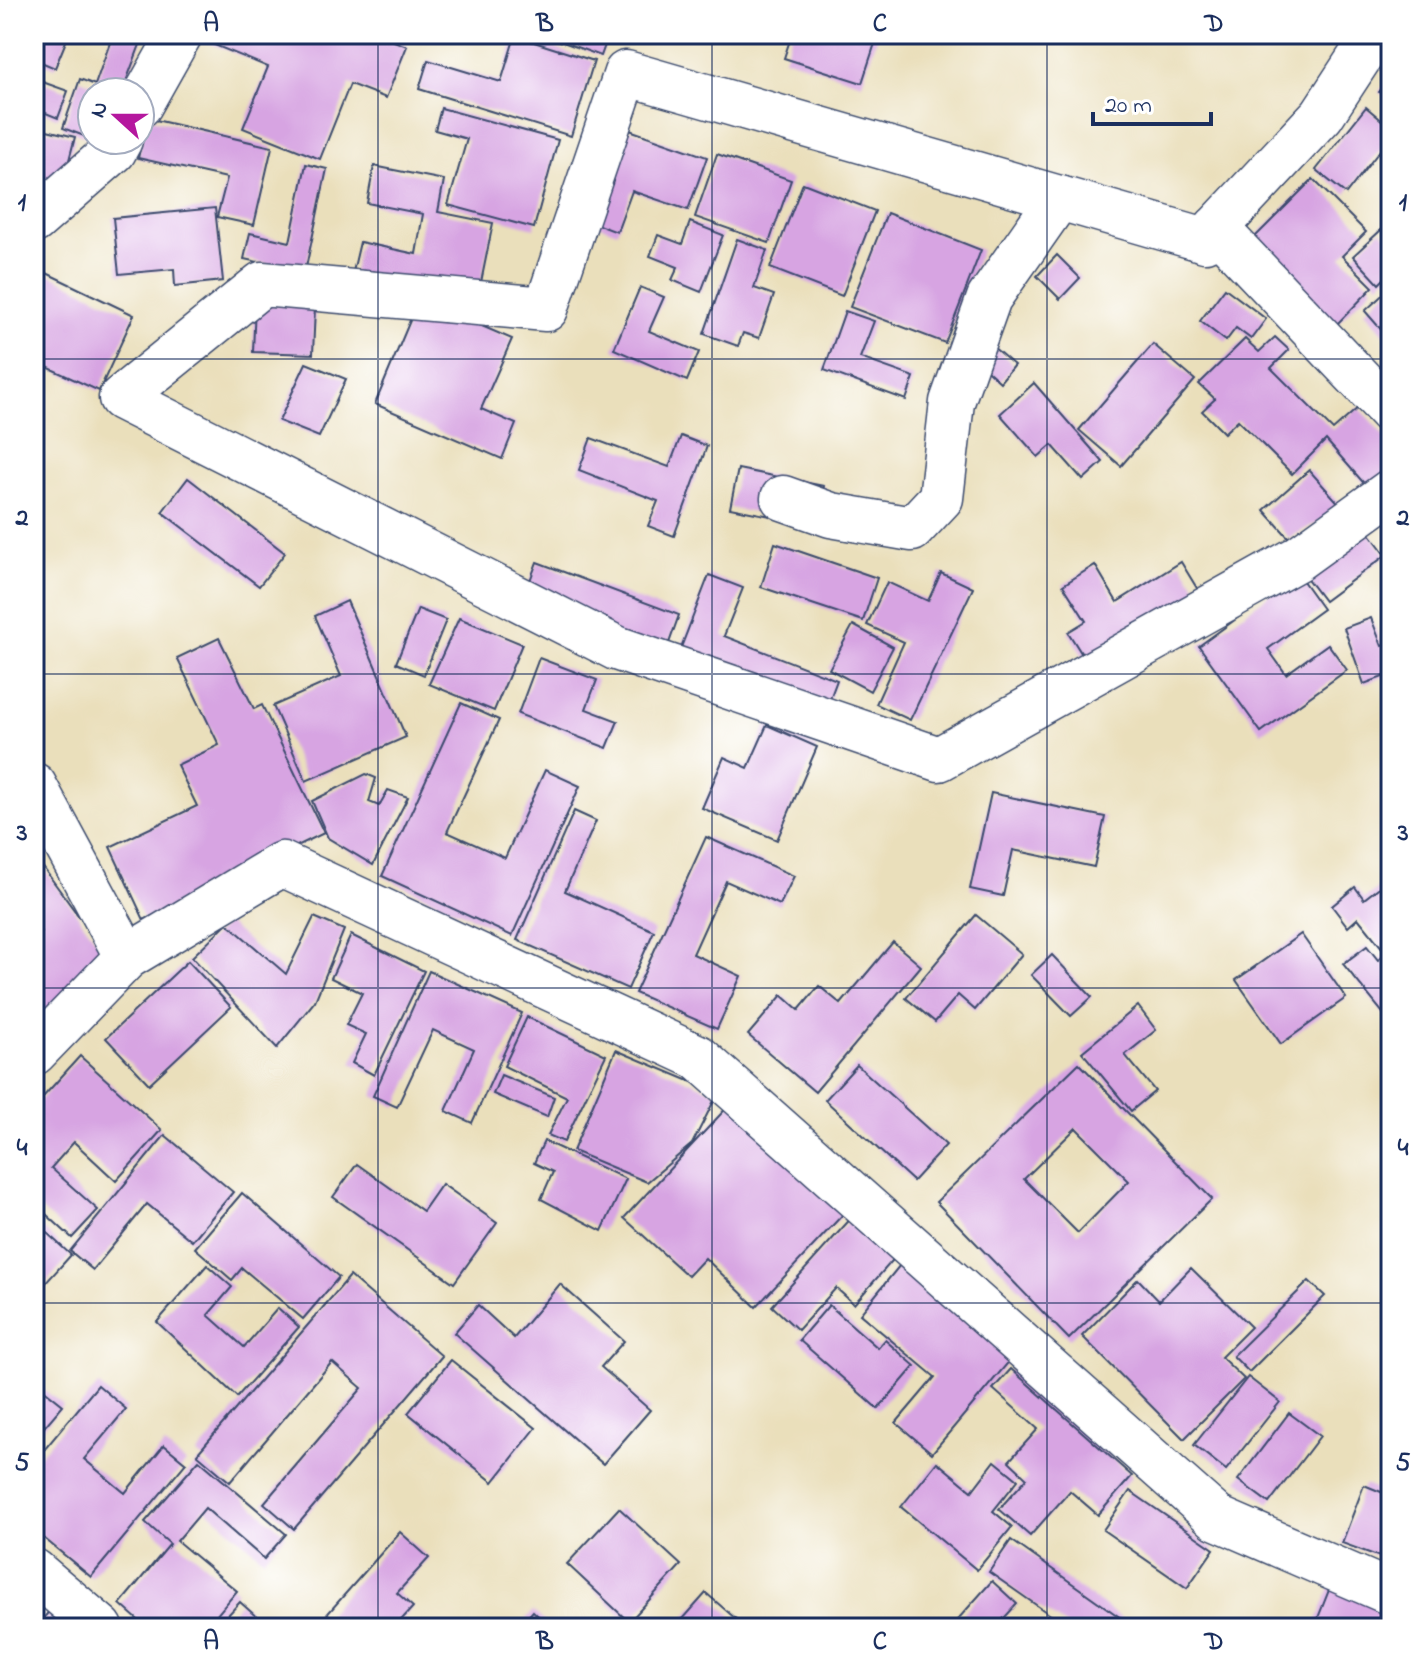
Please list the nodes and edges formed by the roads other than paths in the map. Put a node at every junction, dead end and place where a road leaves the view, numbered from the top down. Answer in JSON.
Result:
{"nodes":[{"id":1,"x":180,"y":34,"type":"edge"},
{"id":2,"x":1375,"y":34,"type":"edge"},
{"id":3,"x":156,"y":77,"type":"edge"},
{"id":4,"x":108,"y":156,"type":"edge"},
{"id":5,"x":1059,"y":198,"type":"junction"},
{"id":6,"x":34,"y":221,"type":"edge"},
{"id":7,"x":1216,"y":228,"type":"junction"},
{"id":8,"x":1391,"y":412,"type":"edge"},
{"id":9,"x":1391,"y":491,"type":"edge"},
{"id":10,"x":783,"y":498,"type":"dead end"},
{"id":11,"x":34,"y":785,"type":"edge"},
{"id":12,"x":127,"y":957,"type":"junction"},
{"id":13,"x":34,"y":1053,"type":"edge"},
{"id":14,"x":34,"y":1571,"type":"edge"},
{"id":15,"x":1391,"y":1593,"type":"edge"},
{"id":16,"x":101,"y":1628,"type":"edge"}],
"edges":[{"from":1,"to":3,"type":"street"},
{"from":2,"to":7,"type":"street"},
{"from":4,"to":6,"type":"street"},
{"from":5,"to":7,"type":"street"},
{"from":5,"to":9,"type":"street"},
{"from":5,"to":10,"type":"street"},
{"from":7,"to":8,"type":"street"},
{"from":11,"to":12,"type":"street"},
{"from":12,"to":13,"type":"street"},
{"from":12,"to":15,"type":"street"},
{"from":14,"to":16,"type":"street"}]}
